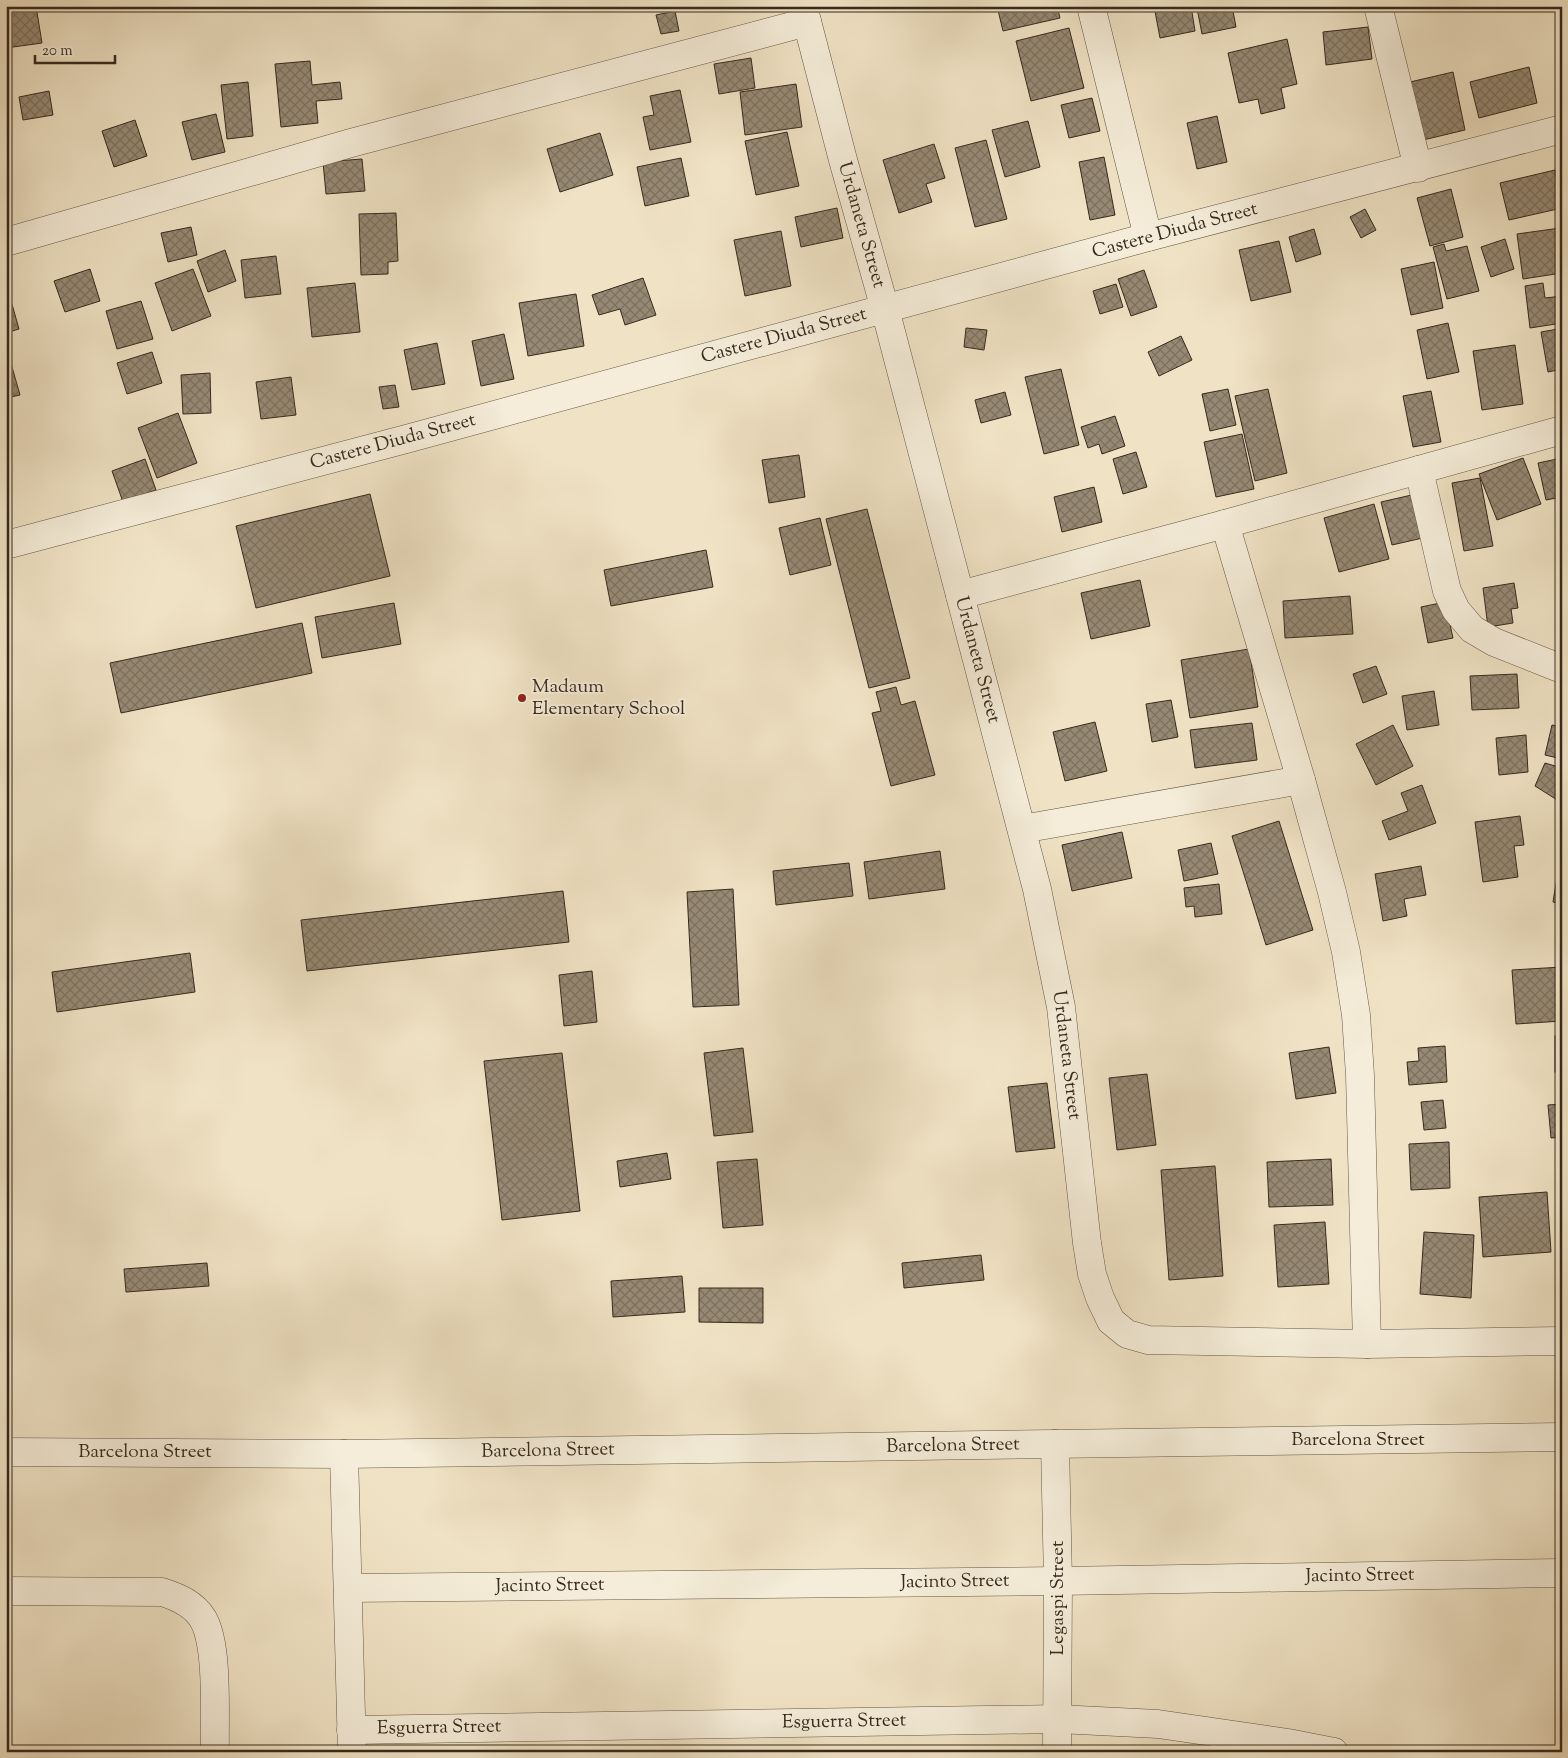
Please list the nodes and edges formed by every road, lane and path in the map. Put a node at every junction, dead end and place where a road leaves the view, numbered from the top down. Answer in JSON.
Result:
{"nodes":[{"id":1,"x":1091,"y":6,"type":"edge"},
{"id":2,"x":1378,"y":6,"type":"edge"},
{"id":3,"x":805,"y":14,"type":"edge"},
{"id":4,"x":1562,"y":129,"type":"edge"},
{"id":5,"x":1418,"y":168,"type":"junction"},
{"id":6,"x":1148,"y":237,"type":"junction"},
{"id":7,"x":6,"y":242,"type":"edge"},
{"id":8,"x":885,"y":309,"type":"junction"},
{"id":9,"x":1562,"y":430,"type":"edge"},
{"id":10,"x":1419,"y":470,"type":"junction"},
{"id":11,"x":1225,"y":524,"type":"junction"},
{"id":12,"x":6,"y":544,"type":"edge"},
{"id":13,"x":960,"y":595,"type":"junction"},
{"id":14,"x":1562,"y":669,"type":"edge"},
{"id":15,"x":1301,"y":780,"type":"junction"},
{"id":16,"x":1022,"y":829,"type":"junction"},
{"id":17,"x":1562,"y":1341,"type":"edge"},
{"id":18,"x":1367,"y":1344,"type":"junction"},
{"id":19,"x":1562,"y":1437,"type":"edge"},
{"id":20,"x":1055,"y":1444,"type":"junction"},
{"id":21,"x":6,"y":1452,"type":"edge"},
{"id":22,"x":344,"y":1454,"type":"junction"},
{"id":23,"x":1562,"y":1573,"type":"edge"},
{"id":24,"x":1058,"y":1581,"type":"junction"},
{"id":25,"x":348,"y":1588,"type":"junction"},
{"id":26,"x":6,"y":1591,"type":"edge"},
{"id":27,"x":1058,"y":1719,"type":"junction"},
{"id":28,"x":352,"y":1741,"type":"edge"},
{"id":29,"x":215,"y":1752,"type":"edge"},
{"id":30,"x":1057,"y":1752,"type":"edge"},
{"id":31,"x":1334,"y":1752,"type":"edge"}],
"edges":[{"from":1,"to":6,"type":"street"},
{"from":2,"to":5,"type":"street"},
{"from":3,"to":7,"type":"street"},
{"from":3,"to":8,"type":"street","name":"Urdaneta Street"},
{"from":4,"to":5,"type":"street","name":"Castere Diuda Street"},
{"from":5,"to":6,"type":"street","name":"Castere Diuda Street"},
{"from":6,"to":8,"type":"street","name":"Castere Diuda Street"},
{"from":8,"to":12,"type":"street","name":"Castere Diuda Street"},
{"from":8,"to":13,"type":"street","name":"Urdaneta Street"},
{"from":9,"to":10,"type":"street"},
{"from":10,"to":11,"type":"street"},
{"from":10,"to":14,"type":"street"},
{"from":11,"to":13,"type":"street"},
{"from":11,"to":15,"type":"street"},
{"from":13,"to":16,"type":"street","name":"Urdaneta Street"},
{"from":15,"to":16,"type":"street"},
{"from":15,"to":18,"type":"street"},
{"from":16,"to":18,"type":"street","name":"Urdaneta Street"},
{"from":17,"to":18,"type":"street"},
{"from":19,"to":20,"type":"street","name":"Barcelona Street"},
{"from":20,"to":22,"type":"street","name":"Barcelona Street"},
{"from":20,"to":24,"type":"street","name":"Legaspi Street"},
{"from":21,"to":22,"type":"street","name":"Barcelona Street"},
{"from":22,"to":25,"type":"street"},
{"from":23,"to":24,"type":"street","name":"Jacinto Street"},
{"from":24,"to":25,"type":"street","name":"Jacinto Street"},
{"from":24,"to":27,"type":"street","name":"Legaspi Street"},
{"from":25,"to":28,"type":"street"},
{"from":26,"to":29,"type":"street"},
{"from":27,"to":28,"type":"street","name":"Esguerra Street"},
{"from":27,"to":30,"type":"street","name":"Legaspi Street"},
{"from":27,"to":31,"type":"street","name":"Esguerra Street"}]}
